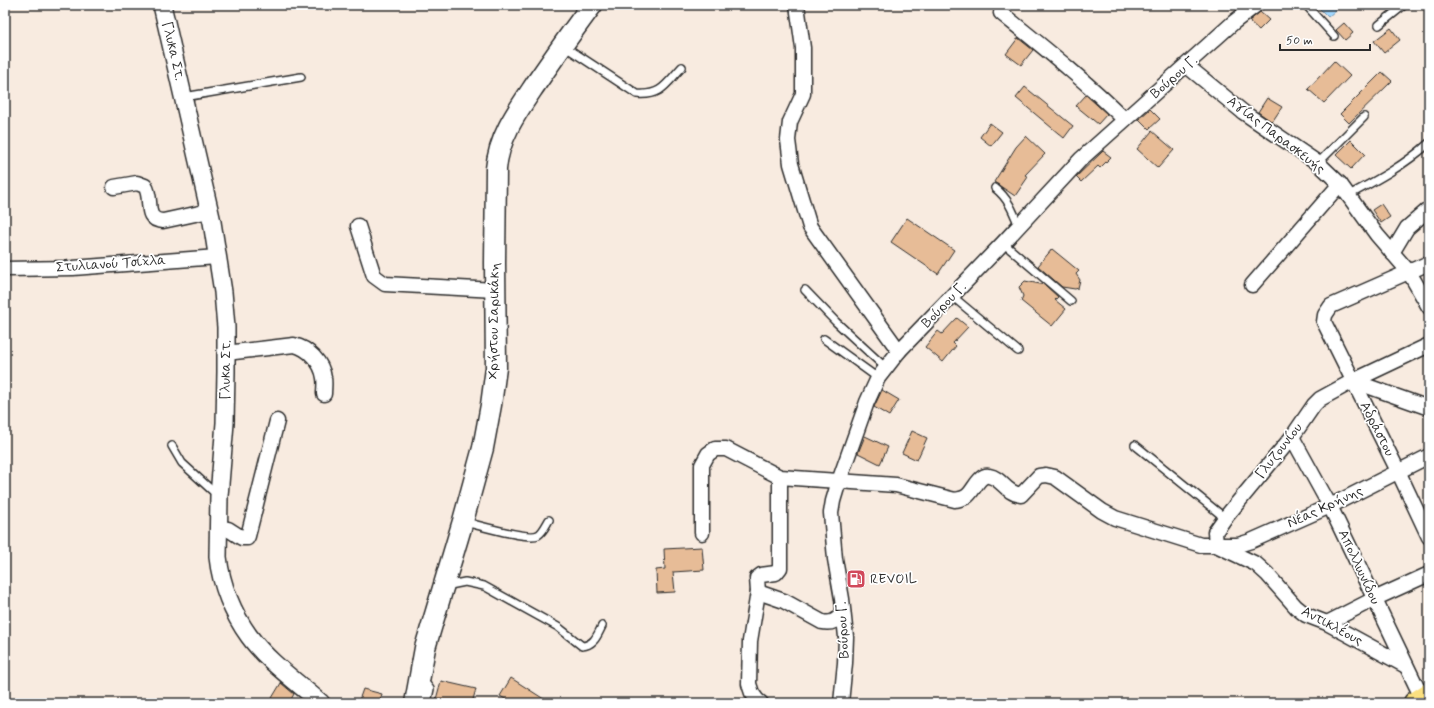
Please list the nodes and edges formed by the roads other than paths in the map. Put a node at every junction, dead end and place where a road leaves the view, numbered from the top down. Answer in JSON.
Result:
{"nodes":[{"id":1,"x":162,"y":5,"type":"edge"},
{"id":2,"x":592,"y":5,"type":"edge"},
{"id":3,"x":797,"y":5,"type":"edge"},
{"id":4,"x":1256,"y":5,"type":"edge"},
{"id":5,"x":1306,"y":5,"type":"edge"},
{"id":6,"x":1404,"y":5,"type":"edge"},
{"id":7,"x":1001,"y":13,"type":"dead end"},
{"id":8,"x":1379,"y":25,"type":"dead end"},
{"id":9,"x":1334,"y":36,"type":"dead end"},
{"id":10,"x":562,"y":45,"type":"junction"},
{"id":11,"x":1187,"y":66,"type":"junction"},
{"id":12,"x":682,"y":67,"type":"dead end"},
{"id":13,"x":301,"y":77,"type":"dead end"},
{"id":14,"x":184,"y":97,"type":"junction"},
{"id":15,"x":1364,"y":117,"type":"dead end"},
{"id":16,"x":1124,"y":120,"type":"junction"},
{"id":17,"x":1429,"y":143,"type":"edge"},
{"id":18,"x":1318,"y":163,"type":"junction"},
{"id":19,"x":1340,"y":184,"type":"junction"},
{"id":20,"x":114,"y":187,"type":"dead end"},
{"id":21,"x":995,"y":188,"type":"dead end"},
{"id":22,"x":1349,"y":195,"type":"junction"},
{"id":23,"x":1429,"y":209,"type":"edge"},
{"id":24,"x":209,"y":211,"type":"junction"},
{"id":25,"x":358,"y":226,"type":"dead end"},
{"id":26,"x":1019,"y":226,"type":"junction"},
{"id":27,"x":1003,"y":243,"type":"junction"},
{"id":28,"x":1392,"y":253,"type":"junction"},
{"id":29,"x":217,"y":257,"type":"junction"},
{"id":30,"x":1429,"y":262,"type":"edge"},
{"id":31,"x":5,"y":269,"type":"edge"},
{"id":32,"x":1409,"y":272,"type":"junction"},
{"id":33,"x":1252,"y":285,"type":"dead end"},
{"id":34,"x":495,"y":290,"type":"junction"},
{"id":35,"x":805,"y":290,"type":"dead end"},
{"id":36,"x":952,"y":296,"type":"junction"},
{"id":37,"x":1071,"y":301,"type":"dead end"},
{"id":38,"x":1429,"y":307,"type":"edge"},
{"id":39,"x":824,"y":338,"type":"dead end"},
{"id":40,"x":1429,"y":345,"type":"edge"},
{"id":41,"x":899,"y":351,"type":"junction"},
{"id":42,"x":1018,"y":351,"type":"dead end"},
{"id":43,"x":226,"y":353,"type":"junction"},
{"id":44,"x":882,"y":373,"type":"junction"},
{"id":45,"x":1353,"y":381,"type":"junction"},
{"id":46,"x":324,"y":394,"type":"dead end"},
{"id":47,"x":1429,"y":408,"type":"edge"},
{"id":48,"x":277,"y":421,"type":"dead end"},
{"id":49,"x":1292,"y":437,"type":"junction"},
{"id":50,"x":1135,"y":445,"type":"dead end"},
{"id":51,"x":172,"y":446,"type":"dead end"},
{"id":52,"x":1429,"y":456,"type":"edge"},
{"id":53,"x":1398,"y":471,"type":"junction"},
{"id":54,"x":780,"y":477,"type":"junction"},
{"id":55,"x":839,"y":481,"type":"junction"},
{"id":56,"x":219,"y":496,"type":"junction"},
{"id":57,"x":1330,"y":506,"type":"junction"},
{"id":58,"x":1225,"y":518,"type":"junction"},
{"id":59,"x":549,"y":520,"type":"dead end"},
{"id":60,"x":463,"y":521,"type":"junction"},
{"id":61,"x":219,"y":527,"type":"junction"},
{"id":62,"x":702,"y":533,"type":"dead end"},
{"id":63,"x":1429,"y":537,"type":"edge"},
{"id":64,"x":1215,"y":538,"type":"junction"},
{"id":65,"x":1429,"y":574,"type":"edge"},
{"id":66,"x":443,"y":586,"type":"junction"},
{"id":67,"x":758,"y":592,"type":"junction"},
{"id":68,"x":1374,"y":598,"type":"junction"},
{"id":69,"x":843,"y":612,"type":"junction"},
{"id":70,"x":1327,"y":623,"type":"junction"},
{"id":71,"x":602,"y":626,"type":"dead end"},
{"id":72,"x":1406,"y":666,"type":"junction"},
{"id":73,"x":420,"y":676,"type":"junction"},
{"id":74,"x":1422,"y":698,"type":"edge"},
{"id":75,"x":321,"y":703,"type":"edge"},
{"id":76,"x":415,"y":703,"type":"edge"},
{"id":77,"x":427,"y":703,"type":"edge"},
{"id":78,"x":761,"y":703,"type":"edge"},
{"id":79,"x":840,"y":703,"type":"edge"}],
"edges":[{"from":1,"to":14,"type":"street","name":"Γλυκα Στ."},
{"from":2,"to":10,"type":"main road","name":"Χρήστου Σαρικάκη"},
{"from":3,"to":41,"type":"street"},
{"from":4,"to":11,"type":"street","name":"Βούρου Γ."},
{"from":5,"to":9,"type":"lane"},
{"from":6,"to":8,"type":"lane"},
{"from":7,"to":16,"type":"street"},
{"from":10,"to":12,"type":"lane"},
{"from":10,"to":34,"type":"main road","name":"Χρήστου Σαρικάκη"},
{"from":11,"to":16,"type":"street","name":"Βούρου Γ."},
{"from":11,"to":18,"type":"street","name":"Αγίας Παρασκευής"},
{"from":13,"to":14,"type":"lane"},
{"from":14,"to":24,"type":"street","name":"Γλυκα Στ."},
{"from":15,"to":18,"type":"lane"},
{"from":16,"to":26,"type":"street","name":"Βούρου Γ."},
{"from":17,"to":22,"type":"lane"},
{"from":18,"to":19,"type":"street","name":"Αγίας Παρασκευής"},
{"from":19,"to":22,"type":"street","name":"Αγίας Παρασκευής"},
{"from":19,"to":33,"type":"street"},
{"from":20,"to":24,"type":"street"},
{"from":21,"to":26,"type":"lane"},
{"from":22,"to":28,"type":"street","name":"Αγίας Παρασκευής"},
{"from":23,"to":28,"type":"street"},
{"from":24,"to":29,"type":"street","name":"Γλυκα Στ."},
{"from":25,"to":34,"type":"street"},
{"from":26,"to":27,"type":"street","name":"Βούρου Γ."},
{"from":27,"to":36,"type":"street","name":"Βούρου Γ."},
{"from":27,"to":37,"type":"lane"},
{"from":28,"to":32,"type":"street","name":"Αγίας Παρασκευής"},
{"from":29,"to":31,"type":"street","name":"Στυλιανού Τσίχλα"},
{"from":29,"to":43,"type":"street","name":"Γλυκα Στ."},
{"from":30,"to":32,"type":"street"},
{"from":32,"to":38,"type":"street","name":"Αγίας Παρασκευής"},
{"from":32,"to":45,"type":"street","name":"Αδράστου"},
{"from":34,"to":60,"type":"main road","name":"Χρήστου Σαρικάκη"},
{"from":35,"to":44,"type":"lane"},
{"from":36,"to":41,"type":"street","name":"Βούρου Γ."},
{"from":36,"to":42,"type":"lane"},
{"from":39,"to":44,"type":"lane"},
{"from":40,"to":45,"type":"street","name":"Γλυζουνίου"},
{"from":41,"to":44,"type":"street","name":"Βούρου Γ."},
{"from":43,"to":46,"type":"street"},
{"from":43,"to":56,"type":"street","name":"Γλυκα Στ."},
{"from":44,"to":55,"type":"street","name":"Βούρου Γ."},
{"from":45,"to":47,"type":"street"},
{"from":45,"to":49,"type":"street","name":"Γλυζουνίου"},
{"from":45,"to":53,"type":"street","name":"Αδράστου"},
{"from":48,"to":61,"type":"street"},
{"from":49,"to":57,"type":"street","name":"Απολλωνίδου"},
{"from":49,"to":58,"type":"street","name":"Γλυζουνίου"},
{"from":50,"to":58,"type":"lane"},
{"from":51,"to":56,"type":"lane"},
{"from":52,"to":53,"type":"street","name":"Νέας Κρήνης"},
{"from":53,"to":57,"type":"street","name":"Νέας Κρήνης"},
{"from":53,"to":63,"type":"street","name":"Αδράστου"},
{"from":54,"to":55,"type":"street"},
{"from":54,"to":62,"type":"street"},
{"from":54,"to":67,"type":"street"},
{"from":55,"to":64,"type":"street","name":"Νέας Κρήνης"},
{"from":55,"to":69,"type":"street","name":"Βούρου Γ."},
{"from":56,"to":61,"type":"street","name":"Γλυκα Στ."},
{"from":57,"to":64,"type":"street","name":"Νέας Κρήνης"},
{"from":57,"to":68,"type":"street","name":"Απολλωνίδου"},
{"from":58,"to":64,"type":"street","name":"Γλυζουνίου"},
{"from":59,"to":60,"type":"lane"},
{"from":60,"to":66,"type":"main road","name":"Χρήστου Σαρικάκη"},
{"from":61,"to":75,"type":"street","name":"Γλυκα Στ."},
{"from":64,"to":70,"type":"street","name":"Αντικλέους"},
{"from":65,"to":68,"type":"street"},
{"from":66,"to":71,"type":"lane"},
{"from":66,"to":73,"type":"main road","name":"Χρήστου Σαρικάκη"},
{"from":67,"to":69,"type":"street"},
{"from":67,"to":78,"type":"street"},
{"from":68,"to":70,"type":"street"},
{"from":68,"to":72,"type":"street","name":"Απολλωνίδου"},
{"from":69,"to":79,"type":"street","name":"Βούρου Γ."},
{"from":70,"to":72,"type":"street","name":"Αντικλέους"},
{"from":72,"to":74,"type":"street","name":"Απολλωνίδου"},
{"from":73,"to":76,"type":"main road","name":"Χρήστου Σαρικάκη"},
{"from":73,"to":77,"type":"lane"}]}
